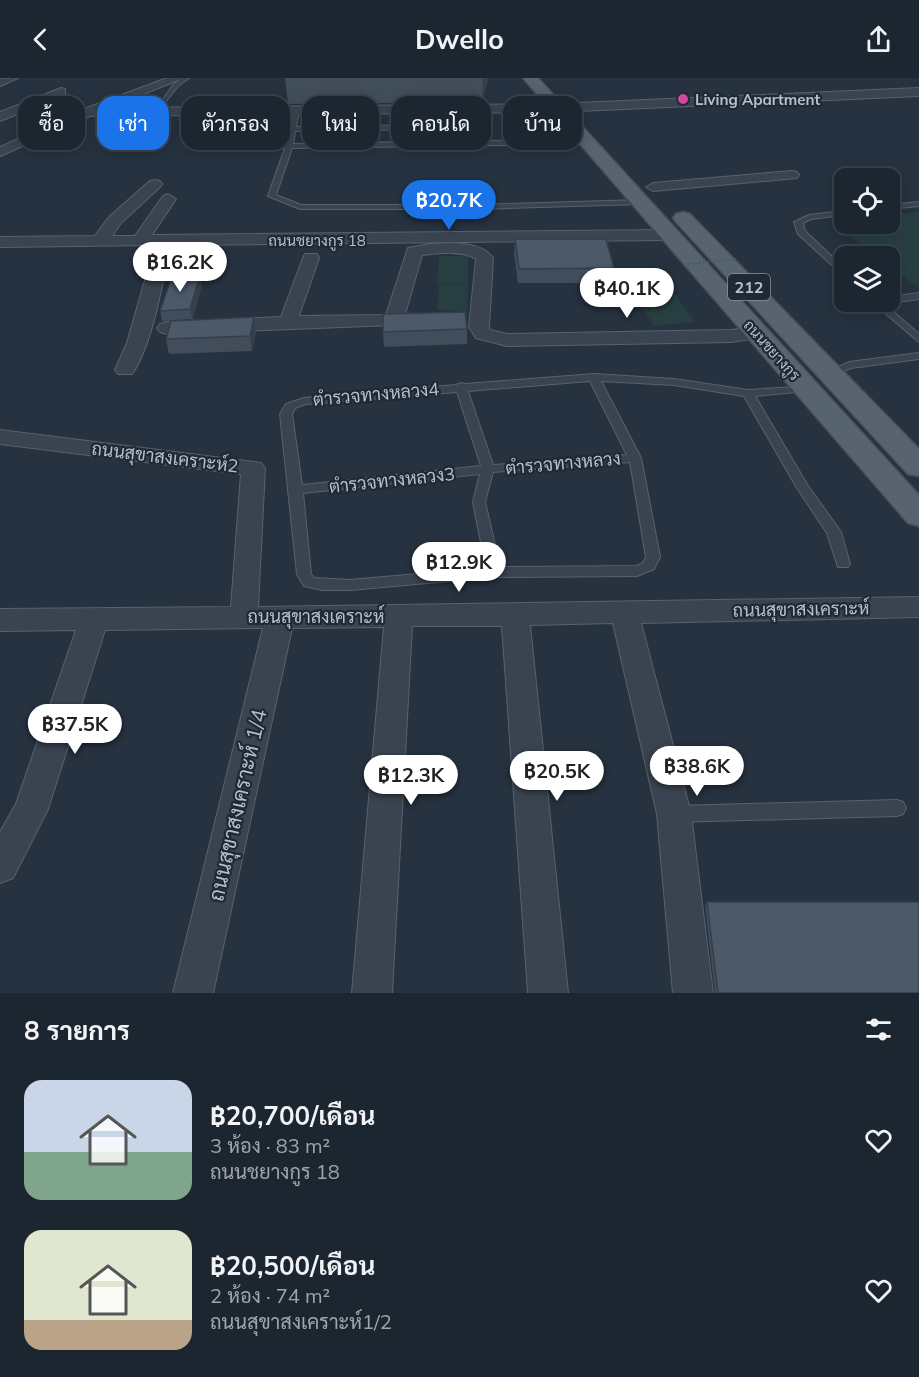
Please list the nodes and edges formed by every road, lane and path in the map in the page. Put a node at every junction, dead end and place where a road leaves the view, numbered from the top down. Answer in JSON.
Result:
{"nodes":[{"id":1,"x":12,"y":78,"type":"edge"},
{"id":2,"x":177,"y":78,"type":"edge"},
{"id":3,"x":186,"y":78,"type":"edge"},
{"id":4,"x":530,"y":78,"type":"edge"},
{"id":5,"x":550,"y":78,"type":"edge"},
{"id":6,"x":0,"y":83,"type":"edge"},
{"id":7,"x":61,"y":92,"type":"dead end"},
{"id":8,"x":919,"y":92,"type":"edge"},
{"id":9,"x":167,"y":96,"type":"edge"},
{"id":10,"x":559,"y":96,"type":"edge"},
{"id":11,"x":563,"y":96,"type":"edge"},
{"id":12,"x":582,"y":101,"type":"edge"},
{"id":13,"x":391,"y":110,"type":"edge"},
{"id":14,"x":181,"y":111,"type":"edge"},
{"id":15,"x":290,"y":111,"type":"edge"},
{"id":16,"x":296,"y":111,"type":"junction"},
{"id":17,"x":88,"y":112,"type":"junction"},
{"id":18,"x":85,"y":113,"type":"edge"},
{"id":19,"x":0,"y":117,"type":"edge"},
{"id":20,"x":582,"y":119,"type":"edge"},
{"id":21,"x":391,"y":127,"type":"edge"},
{"id":22,"x":291,"y":129,"type":"junction"},
{"id":23,"x":10,"y":131,"type":"dead end"},
{"id":24,"x":18,"y":132,"type":"edge"},
{"id":25,"x":582,"y":133,"type":"edge"},
{"id":26,"x":290,"y":138,"type":"edge"},
{"id":27,"x":586,"y":142,"type":"junction"},
{"id":28,"x":491,"y":144,"type":"edge"},
{"id":29,"x":18,"y":145,"type":"edge"},
{"id":30,"x":391,"y":145,"type":"edge"},
{"id":31,"x":290,"y":146,"type":"edge"},
{"id":32,"x":288,"y":150,"type":"edge"},
{"id":33,"x":0,"y":153,"type":"edge"},
{"id":34,"x":792,"y":176,"type":"dead end"},
{"id":35,"x":155,"y":184,"type":"dead end"},
{"id":36,"x":646,"y":194,"type":"junction"},
{"id":37,"x":168,"y":199,"type":"dead end"},
{"id":38,"x":919,"y":204,"type":"edge"},
{"id":39,"x":900,"y":206,"type":"edge"},
{"id":40,"x":834,"y":214,"type":"edge"},
{"id":41,"x":669,"y":235,"type":"junction"},
{"id":42,"x":100,"y":241,"type":"junction"},
{"id":43,"x":140,"y":241,"type":"junction"},
{"id":44,"x":164,"y":241,"type":"junction"},
{"id":45,"x":0,"y":242,"type":"edge"},
{"id":46,"x":311,"y":258,"type":"dead end"},
{"id":47,"x":736,"y":259,"type":"dead end"},
{"id":48,"x":834,"y":263,"type":"edge"},
{"id":49,"x":683,"y":265,"type":"dead end"},
{"id":50,"x":919,"y":296,"type":"edge"},
{"id":51,"x":900,"y":299,"type":"edge"},
{"id":52,"x":888,"y":312,"type":"edge"},
{"id":53,"x":458,"y":319,"type":"edge"},
{"id":54,"x":480,"y":319,"type":"junction"},
{"id":55,"x":394,"y":320,"type":"junction"},
{"id":56,"x":426,"y":320,"type":"edge"},
{"id":57,"x":288,"y":321,"type":"junction"},
{"id":58,"x":167,"y":328,"type":"edge"},
{"id":59,"x":757,"y":333,"type":"junction"},
{"id":60,"x":919,"y":339,"type":"edge"},
{"id":61,"x":919,"y":356,"type":"edge"},
{"id":62,"x":124,"y":370,"type":"dead end"},
{"id":63,"x":830,"y":374,"type":"junction"},
{"id":64,"x":594,"y":377,"type":"junction"},
{"id":65,"x":802,"y":383,"type":"junction"},
{"id":66,"x":461,"y":386,"type":"junction"},
{"id":67,"x":748,"y":393,"type":"junction"},
{"id":68,"x":0,"y":437,"type":"edge"},
{"id":69,"x":634,"y":458,"type":"junction"},
{"id":70,"x":919,"y":467,"type":"edge"},
{"id":71,"x":488,"y":469,"type":"junction"},
{"id":72,"x":296,"y":490,"type":"junction"},
{"id":73,"x":919,"y":515,"type":"edge"},
{"id":74,"x":843,"y":564,"type":"dead end"},
{"id":75,"x":494,"y":572,"type":"junction"},
{"id":76,"x":919,"y":606,"type":"edge"},
{"id":77,"x":625,"y":614,"type":"junction"},
{"id":78,"x":515,"y":615,"type":"junction"},
{"id":79,"x":244,"y":616,"type":"junction"},
{"id":80,"x":399,"y":616,"type":"junction"},
{"id":81,"x":280,"y":617,"type":"junction"},
{"id":82,"x":94,"y":619,"type":"junction"},
{"id":83,"x":0,"y":620,"type":"edge"},
{"id":84,"x":897,"y":808,"type":"dead end"},
{"id":85,"x":674,"y":814,"type":"junction"},
{"id":86,"x":0,"y":866,"type":"edge"},
{"id":87,"x":193,"y":993,"type":"edge"},
{"id":88,"x":372,"y":993,"type":"edge"},
{"id":89,"x":548,"y":993,"type":"edge"},
{"id":90,"x":693,"y":993,"type":"edge"}],
"edges":[{"from":1,"to":6,"type":"street"},
{"from":2,"to":17,"type":"street"},
{"from":3,"to":9,"type":"lane"},
{"from":4,"to":10,"type":"main road","name":"ถนนชยางกูร","number":"212"},
{"from":5,"to":11,"type":"main road","name":"ถนนชยางกูร","number":"212"},
{"from":7,"to":19,"type":"street"},
{"from":8,"to":12,"type":"street"},
{"from":13,"to":16,"type":"street"},
{"from":14,"to":17,"type":"street"},
{"from":15,"to":16,"type":"street"},
{"from":16,"to":22,"type":"lane"},
{"from":17,"to":18,"type":"street"},
{"from":20,"to":36,"type":"main road","name":"ถนนชยางกูร","number":"212"},
{"from":21,"to":22,"type":"lane"},
{"from":22,"to":26,"type":"lane"},
{"from":23,"to":24,"type":"street"},
{"from":25,"to":27,"type":"main road","name":"ถนนชยางกูร","number":"212"},
{"from":27,"to":28,"type":"lane"},
{"from":27,"to":36,"type":"main road","name":"ถนนชยางกูร","number":"212"},
{"from":29,"to":33,"type":"street"},
{"from":30,"to":31,"type":"lane"},
{"from":32,"to":36,"type":"lane"},
{"from":34,"to":36,"type":"street"},
{"from":35,"to":42,"type":"street"},
{"from":36,"to":41,"type":"main road","name":"ถนนชยางกูร","number":"212"},
{"from":36,"to":63,"type":"main road","name":"ถนนชยางกูร","number":"212"},
{"from":37,"to":43,"type":"street"},
{"from":38,"to":39,"type":"lane"},
{"from":40,"to":48,"type":"lane"},
{"from":41,"to":44,"type":"street","name":"ถนนชยางกูร 18"},
{"from":41,"to":59,"type":"main road","name":"ถนนชยางกูร","number":"212"},
{"from":42,"to":43,"type":"street","name":"ถนนชยางกูร 18"},
{"from":42,"to":45,"type":"street","name":"ถนนชยางกูร 18"},
{"from":43,"to":44,"type":"street","name":"ถนนชยางกูร 18"},
{"from":44,"to":62,"type":"street"},
{"from":46,"to":57,"type":"street"},
{"from":47,"to":49,"type":"path","bridge":true},
{"from":50,"to":51,"type":"lane"},
{"from":52,"to":60,"type":"lane"},
{"from":53,"to":54,"type":"street"},
{"from":54,"to":55,"type":"street"},
{"from":54,"to":59,"type":"street"},
{"from":55,"to":56,"type":"street"},
{"from":55,"to":57,"type":"street"},
{"from":57,"to":58,"type":"street"},
{"from":59,"to":65,"type":"main road","name":"ถนนชยางกูร","number":"212"},
{"from":61,"to":63,"type":"lane"},
{"from":63,"to":65,"type":"main road"},
{"from":63,"to":70,"type":"main road","name":"ถนนชยางกูร","number":"212"},
{"from":64,"to":66,"type":"lane"},
{"from":64,"to":67,"type":"lane"},
{"from":64,"to":69,"type":"lane","name":"ตำรวจทางหลวง"},
{"from":65,"to":67,"type":"lane"},
{"from":65,"to":73,"type":"main road","name":"ถนนชยางกูร","number":"212"},
{"from":66,"to":71,"type":"lane","name":"ตำรวจทางหลวง4"},
{"from":66,"to":72,"type":"lane","name":"ตำรวจทางหลวง4"},
{"from":67,"to":74,"type":"lane"},
{"from":68,"to":79,"type":"street","name":"ถนนสุขาสงเคราะห์2"},
{"from":69,"to":71,"type":"lane","name":"ตำรวจทางหลวง"},
{"from":69,"to":75,"type":"lane","name":"ตำรวจทางหลวง"},
{"from":71,"to":72,"type":"lane","name":"ตำรวจทางหลวง3"},
{"from":71,"to":75,"type":"lane","name":"ตำรวจทางหลวง"},
{"from":72,"to":75,"type":"lane","name":"ตำรวจทางหลวง"},
{"from":76,"to":77,"type":"street","name":"ถนนสุขาสงเคราะห์"},
{"from":77,"to":78,"type":"street","name":"ถนนสุขาสงเคราะห์"},
{"from":77,"to":85,"type":"street"},
{"from":78,"to":80,"type":"street","name":"ถนนสุขาสงเคราะห์"},
{"from":78,"to":89,"type":"street"},
{"from":79,"to":81,"type":"street","name":"ถนนสุขาสงเคราะห์"},
{"from":79,"to":82,"type":"street","name":"ถนนสุขาสงเคราะห์"},
{"from":80,"to":81,"type":"street","name":"ถนนสุขาสงเคราะห์"},
{"from":80,"to":88,"type":"street"},
{"from":81,"to":87,"type":"street","name":"ถนนสุขาสงเคราะห์ 1/4"},
{"from":82,"to":83,"type":"street","name":"ถนนสุขาสงเคราะห์"},
{"from":82,"to":86,"type":"street"},
{"from":84,"to":85,"type":"lane"},
{"from":85,"to":90,"type":"street"}]}
